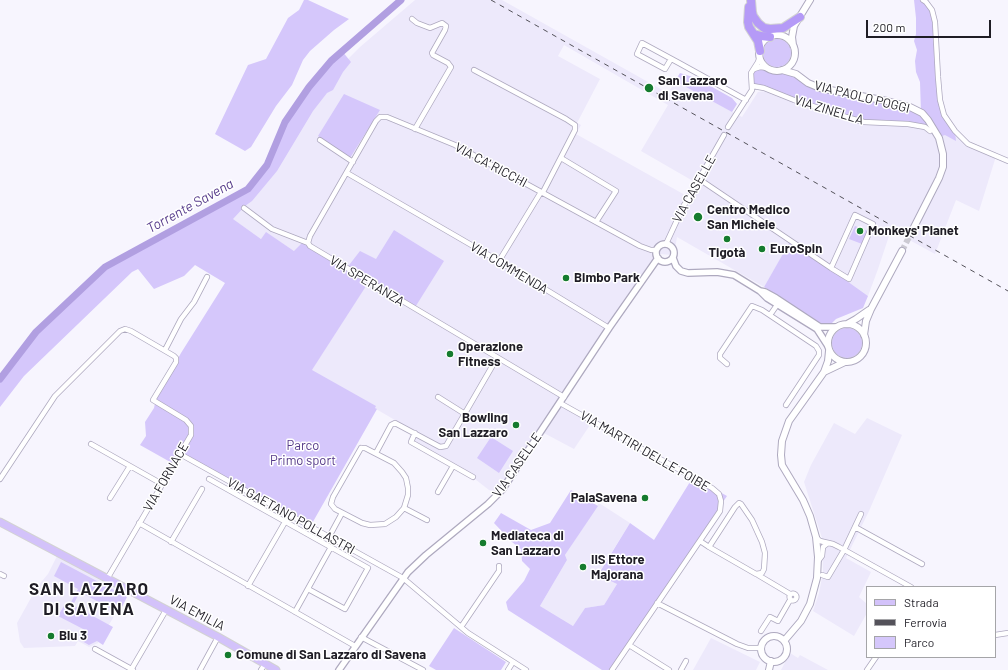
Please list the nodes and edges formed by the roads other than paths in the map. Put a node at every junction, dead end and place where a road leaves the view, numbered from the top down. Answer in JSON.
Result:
{"nodes":[{"id":1,"x":751,"y":0,"type":"edge"},
{"id":2,"x":810,"y":0,"type":"edge"},
{"id":3,"x":923,"y":0,"type":"edge"},
{"id":4,"x":800,"y":17,"type":"junction"},
{"id":5,"x":412,"y":19,"type":"dead end"},
{"id":6,"x":794,"y":26,"type":"junction"},
{"id":7,"x":754,"y":34,"type":"junction"},
{"id":8,"x":779,"y":36,"type":"junction"},
{"id":9,"x":770,"y":37,"type":"junction"},
{"id":10,"x":793,"y":45,"type":"junction"},
{"id":11,"x":760,"y":54,"type":"junction"},
{"id":12,"x":671,"y":59,"type":"junction"},
{"id":13,"x":794,"y":59,"type":"junction"},
{"id":14,"x":768,"y":68,"type":"junction"},
{"id":15,"x":754,"y":69,"type":"junction"},
{"id":16,"x":474,"y":70,"type":"dead end"},
{"id":17,"x":782,"y":70,"type":"junction"},
{"id":18,"x":796,"y":74,"type":"junction"},
{"id":19,"x":753,"y":86,"type":"junction"},
{"id":20,"x":746,"y":100,"type":"junction"},
{"id":21,"x":728,"y":127,"type":"dead end"},
{"id":22,"x":415,"y":129,"type":"junction"},
{"id":23,"x":930,"y":131,"type":"dead end"},
{"id":24,"x":724,"y":135,"type":"dead end"},
{"id":25,"x":320,"y":140,"type":"dead end"},
{"id":26,"x":561,"y":158,"type":"junction"},
{"id":27,"x":1008,"y":161,"type":"edge"},
{"id":28,"x":353,"y":162,"type":"junction"},
{"id":29,"x":347,"y":173,"type":"junction"},
{"id":30,"x":699,"y":179,"type":"junction"},
{"id":31,"x":542,"y":192,"type":"junction"},
{"id":32,"x":244,"y":208,"type":"dead end"},
{"id":33,"x":596,"y":222,"type":"junction"},
{"id":34,"x":913,"y":229,"type":"tunnel mouth"},
{"id":35,"x":308,"y":243,"type":"junction"},
{"id":36,"x":666,"y":244,"type":"junction"},
{"id":37,"x":656,"y":250,"type":"junction"},
{"id":38,"x":902,"y":251,"type":"tunnel mouth"},
{"id":39,"x":658,"y":258,"type":"junction"},
{"id":40,"x":673,"y":258,"type":"junction"},
{"id":41,"x":499,"y":261,"type":"junction"},
{"id":42,"x":665,"y":261,"type":"junction"},
{"id":43,"x":676,"y":266,"type":"junction"},
{"id":44,"x":831,"y":268,"type":"junction"},
{"id":45,"x":207,"y":277,"type":"dead end"},
{"id":46,"x":760,"y":291,"type":"junction"},
{"id":47,"x":777,"y":305,"type":"junction"},
{"id":48,"x":871,"y":309,"type":"junction"},
{"id":49,"x":770,"y":315,"type":"junction"},
{"id":50,"x":847,"y":324,"type":"junction"},
{"id":51,"x":609,"y":328,"type":"junction"},
{"id":52,"x":835,"y":328,"type":"junction"},
{"id":53,"x":864,"y":335,"type":"junction"},
{"id":54,"x":829,"y":348,"type":"junction"},
{"id":55,"x":165,"y":350,"type":"junction"},
{"id":56,"x":497,"y":358,"type":"junction"},
{"id":57,"x":845,"y":362,"type":"junction"},
{"id":58,"x":727,"y":364,"type":"dead end"},
{"id":59,"x":824,"y":372,"type":"junction"},
{"id":60,"x":438,"y":397,"type":"dead end"},
{"id":61,"x":564,"y":397,"type":"junction"},
{"id":62,"x":560,"y":403,"type":"junction"},
{"id":63,"x":786,"y":405,"type":"dead end"},
{"id":64,"x":465,"y":414,"type":"junction"},
{"id":65,"x":415,"y":433,"type":"junction"},
{"id":66,"x":91,"y":444,"type":"dead end"},
{"id":67,"x":376,"y":453,"type":"junction"},
{"id":68,"x":180,"y":454,"type":"junction"},
{"id":69,"x":130,"y":466,"type":"junction"},
{"id":70,"x":454,"y":466,"type":"junction"},
{"id":71,"x":473,"y":477,"type":"dead end"},
{"id":72,"x":0,"y":479,"type":"edge"},
{"id":73,"x":209,"y":479,"type":"dead end"},
{"id":74,"x":162,"y":484,"type":"junction"},
{"id":75,"x":202,"y":489,"type":"dead end"},
{"id":76,"x":438,"y":492,"type":"dead end"},
{"id":77,"x":110,"y":498,"type":"dead end"},
{"id":78,"x":404,"y":508,"type":"junction"},
{"id":79,"x":342,"y":513,"type":"junction"},
{"id":80,"x":861,"y":514,"type":"dead end"},
{"id":81,"x":289,"y":515,"type":"junction"},
{"id":82,"x":427,"y":520,"type":"dead end"},
{"id":83,"x":284,"y":521,"type":"junction"},
{"id":84,"x":0,"y":522,"type":"edge"},
{"id":85,"x":139,"y":523,"type":"junction"},
{"id":86,"x":855,"y":527,"type":"junction"},
{"id":87,"x":328,"y":537,"type":"junction"},
{"id":88,"x":816,"y":537,"type":"junction"},
{"id":89,"x":171,"y":542,"type":"junction"},
{"id":90,"x":700,"y":542,"type":"junction"},
{"id":91,"x":828,"y":544,"type":"junction"},
{"id":92,"x":331,"y":547,"type":"junction"},
{"id":93,"x":708,"y":547,"type":"junction"},
{"id":94,"x":844,"y":550,"type":"junction"},
{"id":95,"x":818,"y":561,"type":"junction"},
{"id":96,"x":922,"y":564,"type":"dead end"},
{"id":97,"x":499,"y":566,"type":"dead end"},
{"id":98,"x":756,"y":574,"type":"junction"},
{"id":99,"x":822,"y":575,"type":"dead end"},
{"id":100,"x":403,"y":578,"type":"junction"},
{"id":101,"x":106,"y":579,"type":"junction"},
{"id":102,"x":248,"y":586,"type":"junction"},
{"id":103,"x":909,"y":586,"type":"edge"},
{"id":104,"x":308,"y":589,"type":"junction"},
{"id":105,"x":658,"y":603,"type":"junction"},
{"id":106,"x":166,"y":610,"type":"junction"},
{"id":107,"x":295,"y":612,"type":"junction"},
{"id":108,"x":461,"y":627,"type":"junction"},
{"id":109,"x":761,"y":631,"type":"dead end"},
{"id":110,"x":1008,"y":633,"type":"edge"},
{"id":111,"x":996,"y":635,"type":"edge"},
{"id":112,"x":218,"y":637,"type":"junction"},
{"id":113,"x":361,"y":637,"type":"junction"},
{"id":114,"x":784,"y":641,"type":"junction"},
{"id":115,"x":629,"y":645,"type":"junction"},
{"id":116,"x":355,"y":646,"type":"junction"},
{"id":117,"x":761,"y":648,"type":"junction"},
{"id":118,"x":95,"y":649,"type":"dead end"},
{"id":119,"x":875,"y":658,"type":"edge"},
{"id":120,"x":686,"y":661,"type":"dead end"},
{"id":121,"x":771,"y":661,"type":"junction"},
{"id":122,"x":513,"y":662,"type":"junction"},
{"id":123,"x":263,"y":667,"type":"edge"},
{"id":124,"x":132,"y":670,"type":"edge"},
{"id":125,"x":200,"y":670,"type":"edge"},
{"id":126,"x":276,"y":670,"type":"edge"},
{"id":127,"x":339,"y":670,"type":"edge"},
{"id":128,"x":423,"y":670,"type":"edge"},
{"id":129,"x":508,"y":670,"type":"edge"},
{"id":130,"x":526,"y":670,"type":"edge"},
{"id":131,"x":612,"y":670,"type":"edge"},
{"id":132,"x":669,"y":670,"type":"edge"},
{"id":133,"x":682,"y":670,"type":"edge"},
{"id":134,"x":769,"y":670,"type":"edge"},
{"id":135,"x":867,"y":670,"type":"edge"}],
"edges":[{"from":1,"to":4,"type":"highway"},
{"from":1,"to":7,"type":"highway"},
{"from":2,"to":4,"type":"main road"},
{"from":3,"to":27,"type":"street"},
{"from":4,"to":6,"type":"main road"},
{"from":5,"to":22,"type":"street"},
{"from":6,"to":8,"type":"main road"},
{"from":6,"to":10,"type":"main road"},
{"from":7,"to":9,"type":"highway"},
{"from":7,"to":11,"type":"highway"},
{"from":8,"to":9,"type":"main road"},
{"from":8,"to":10,"type":"main road"},
{"from":9,"to":11,"type":"main road"},
{"from":10,"to":13,"type":"main road"},
{"from":11,"to":14,"type":"main road"},
{"from":11,"to":15,"type":"street"},
{"from":12,"to":12,"type":"street"},
{"from":12,"to":20,"type":"street"},
{"from":13,"to":17,"type":"main road"},
{"from":13,"to":18,"type":"main road"},
{"from":14,"to":15,"type":"street"},
{"from":14,"to":17,"type":"main road"},
{"from":15,"to":19,"type":"street"},
{"from":16,"to":26,"type":"street"},
{"from":17,"to":18,"type":"main road"},
{"from":18,"to":34,"type":"main road","name":"VIA PAOLO POGGI"},
{"from":19,"to":20,"type":"street"},
{"from":19,"to":23,"type":"street","name":"VIA ZINELLA"},
{"from":20,"to":21,"type":"street"},
{"from":22,"to":28,"type":"street","name":"VIA CA' RICCHI"},
{"from":22,"to":31,"type":"street","name":"VIA CA' RICCHI"},
{"from":24,"to":30,"type":"street","name":"VIA CASELLE"},
{"from":25,"to":28,"type":"street"},
{"from":26,"to":31,"type":"street"},
{"from":26,"to":33,"type":"street"},
{"from":28,"to":29,"type":"street"},
{"from":29,"to":35,"type":"street"},
{"from":29,"to":41,"type":"street","name":"VIA COMMENDA"},
{"from":30,"to":36,"type":"street","name":"VIA CASELLE"},
{"from":30,"to":44,"type":"street"},
{"from":31,"to":33,"type":"street","name":"VIA CA' RICCHI"},
{"from":31,"to":41,"type":"street"},
{"from":32,"to":35,"type":"street","name":"VIA SPERANZA"},
{"from":33,"to":37,"type":"street","name":"VIA CA' RICCHI"},
{"from":35,"to":56,"type":"street","name":"VIA SPERANZA"},
{"from":36,"to":37,"type":"street"},
{"from":36,"to":40,"type":"street"},
{"from":37,"to":39,"type":"street"},
{"from":38,"to":48,"type":"main road"},
{"from":39,"to":42,"type":"street"},
{"from":39,"to":51,"type":"street","name":"VIA CASELLE"},
{"from":40,"to":42,"type":"street"},
{"from":40,"to":43,"type":"street"},
{"from":41,"to":51,"type":"street","name":"VIA COMMENDA"},
{"from":42,"to":43,"type":"street"},
{"from":43,"to":46,"type":"street"},
{"from":44,"to":44,"type":"street"},
{"from":45,"to":55,"type":"street"},
{"from":46,"to":47,"type":"street"},
{"from":46,"to":52,"type":"street"},
{"from":47,"to":49,"type":"street"},
{"from":47,"to":54,"type":"street"},
{"from":48,"to":50,"type":"main road"},
{"from":48,"to":53,"type":"main road"},
{"from":49,"to":58,"type":"street"},
{"from":49,"to":63,"type":"street"},
{"from":50,"to":52,"type":"main road"},
{"from":50,"to":53,"type":"main road"},
{"from":51,"to":61,"type":"street","name":"VIA CASELLE"},
{"from":52,"to":54,"type":"main road"},
{"from":53,"to":57,"type":"main road"},
{"from":54,"to":57,"type":"main road"},
{"from":54,"to":59,"type":"main road"},
{"from":55,"to":68,"type":"street","name":"VIA FORNACE"},
{"from":55,"to":72,"type":"street","name":"VIA FORNACE"},
{"from":56,"to":61,"type":"street","name":"VIA SPERANZA"},
{"from":56,"to":64,"type":"street"},
{"from":57,"to":59,"type":"main road"},
{"from":59,"to":88,"type":"main road"},
{"from":60,"to":64,"type":"street"},
{"from":61,"to":62,"type":"street","name":"VIA CASELLE"},
{"from":62,"to":90,"type":"street","name":"VIA MARTIRI DELLE FOIBE"},
{"from":62,"to":100,"type":"street","name":"VIA CASELLE"},
{"from":64,"to":65,"type":"street"},
{"from":65,"to":67,"type":"street"},
{"from":65,"to":70,"type":"street"},
{"from":66,"to":69,"type":"street"},
{"from":67,"to":78,"type":"street"},
{"from":67,"to":79,"type":"street"},
{"from":68,"to":74,"type":"street","name":"VIA FORNACE"},
{"from":68,"to":81,"type":"street","name":"VIA GAETANO POLLASTRI"},
{"from":69,"to":74,"type":"street"},
{"from":69,"to":77,"type":"street"},
{"from":70,"to":71,"type":"street"},
{"from":70,"to":76,"type":"street"},
{"from":73,"to":83,"type":"street"},
{"from":74,"to":85,"type":"street","name":"VIA FORNACE"},
{"from":75,"to":89,"type":"street"},
{"from":78,"to":79,"type":"street"},
{"from":78,"to":82,"type":"street"},
{"from":79,"to":87,"type":"street"},
{"from":80,"to":86,"type":"street"},
{"from":81,"to":83,"type":"street"},
{"from":81,"to":87,"type":"street","name":"VIA GAETANO POLLASTRI"},
{"from":83,"to":92,"type":"street"},
{"from":83,"to":102,"type":"street"},
{"from":84,"to":101,"type":"main road","name":"VIA EMILIA"},
{"from":85,"to":89,"type":"street"},
{"from":85,"to":101,"type":"street","name":"VIA FORNACE"},
{"from":86,"to":94,"type":"street"},
{"from":86,"to":96,"type":"street"},
{"from":87,"to":100,"type":"street","name":"VIA GAETANO POLLASTRI"},
{"from":88,"to":91,"type":"street"},
{"from":88,"to":95,"type":"main road"},
{"from":89,"to":102,"type":"street"},
{"from":90,"to":93,"type":"street"},
{"from":90,"to":105,"type":"street","name":"VIA MARTIRI DELLE FOIBE"},
{"from":91,"to":94,"type":"street"},
{"from":91,"to":95,"type":"street"},
{"from":92,"to":104,"type":"street"},
{"from":92,"to":104,"type":"street"},
{"from":93,"to":98,"type":"street"},
{"from":93,"to":98,"type":"street"},
{"from":94,"to":99,"type":"street"},
{"from":94,"to":103,"type":"street"},
{"from":95,"to":114,"type":"main road"},
{"from":97,"to":108,"type":"street"},
{"from":98,"to":109,"type":"street"},
{"from":100,"to":108,"type":"street","name":"VIA GAETANO POLLASTRI"},
{"from":100,"to":113,"type":"street","name":"VIA CASELLE"},
{"from":101,"to":106,"type":"main road","name":"VIA EMILIA"},
{"from":102,"to":107,"type":"street"},
{"from":104,"to":107,"type":"street"},
{"from":105,"to":115,"type":"street","name":"VIA MARTIRI DELLE FOIBE"},
{"from":105,"to":117,"type":"street"},
{"from":106,"to":112,"type":"main road","name":"VIA EMILIA"},
{"from":106,"to":124,"type":"street"},
{"from":107,"to":116,"type":"street"},
{"from":108,"to":122,"type":"street","name":"VIA GAETANO POLLASTRI"},
{"from":110,"to":111,"type":"street"},
{"from":112,"to":123,"type":"main road","name":"VIA EMILIA"},
{"from":112,"to":125,"type":"street"},
{"from":113,"to":116,"type":"street","name":"VIA CASELLE"},
{"from":113,"to":128,"type":"street"},
{"from":114,"to":117,"type":"main road"},
{"from":114,"to":121,"type":"main road"},
{"from":115,"to":131,"type":"street","name":"VIA MARTIRI DELLE FOIBE"},
{"from":115,"to":132,"type":"street"},
{"from":116,"to":127,"type":"street","name":"VIA CASELLE"},
{"from":117,"to":121,"type":"main road"},
{"from":118,"to":124,"type":"street"},
{"from":119,"to":135,"type":"street"},
{"from":120,"to":133,"type":"street"},
{"from":121,"to":134,"type":"main road"},
{"from":122,"to":129,"type":"street"},
{"from":122,"to":130,"type":"street","name":"VIA GAETANO POLLASTRI"},
{"from":123,"to":126,"type":"main road","name":"VIA EMILIA"}]}
